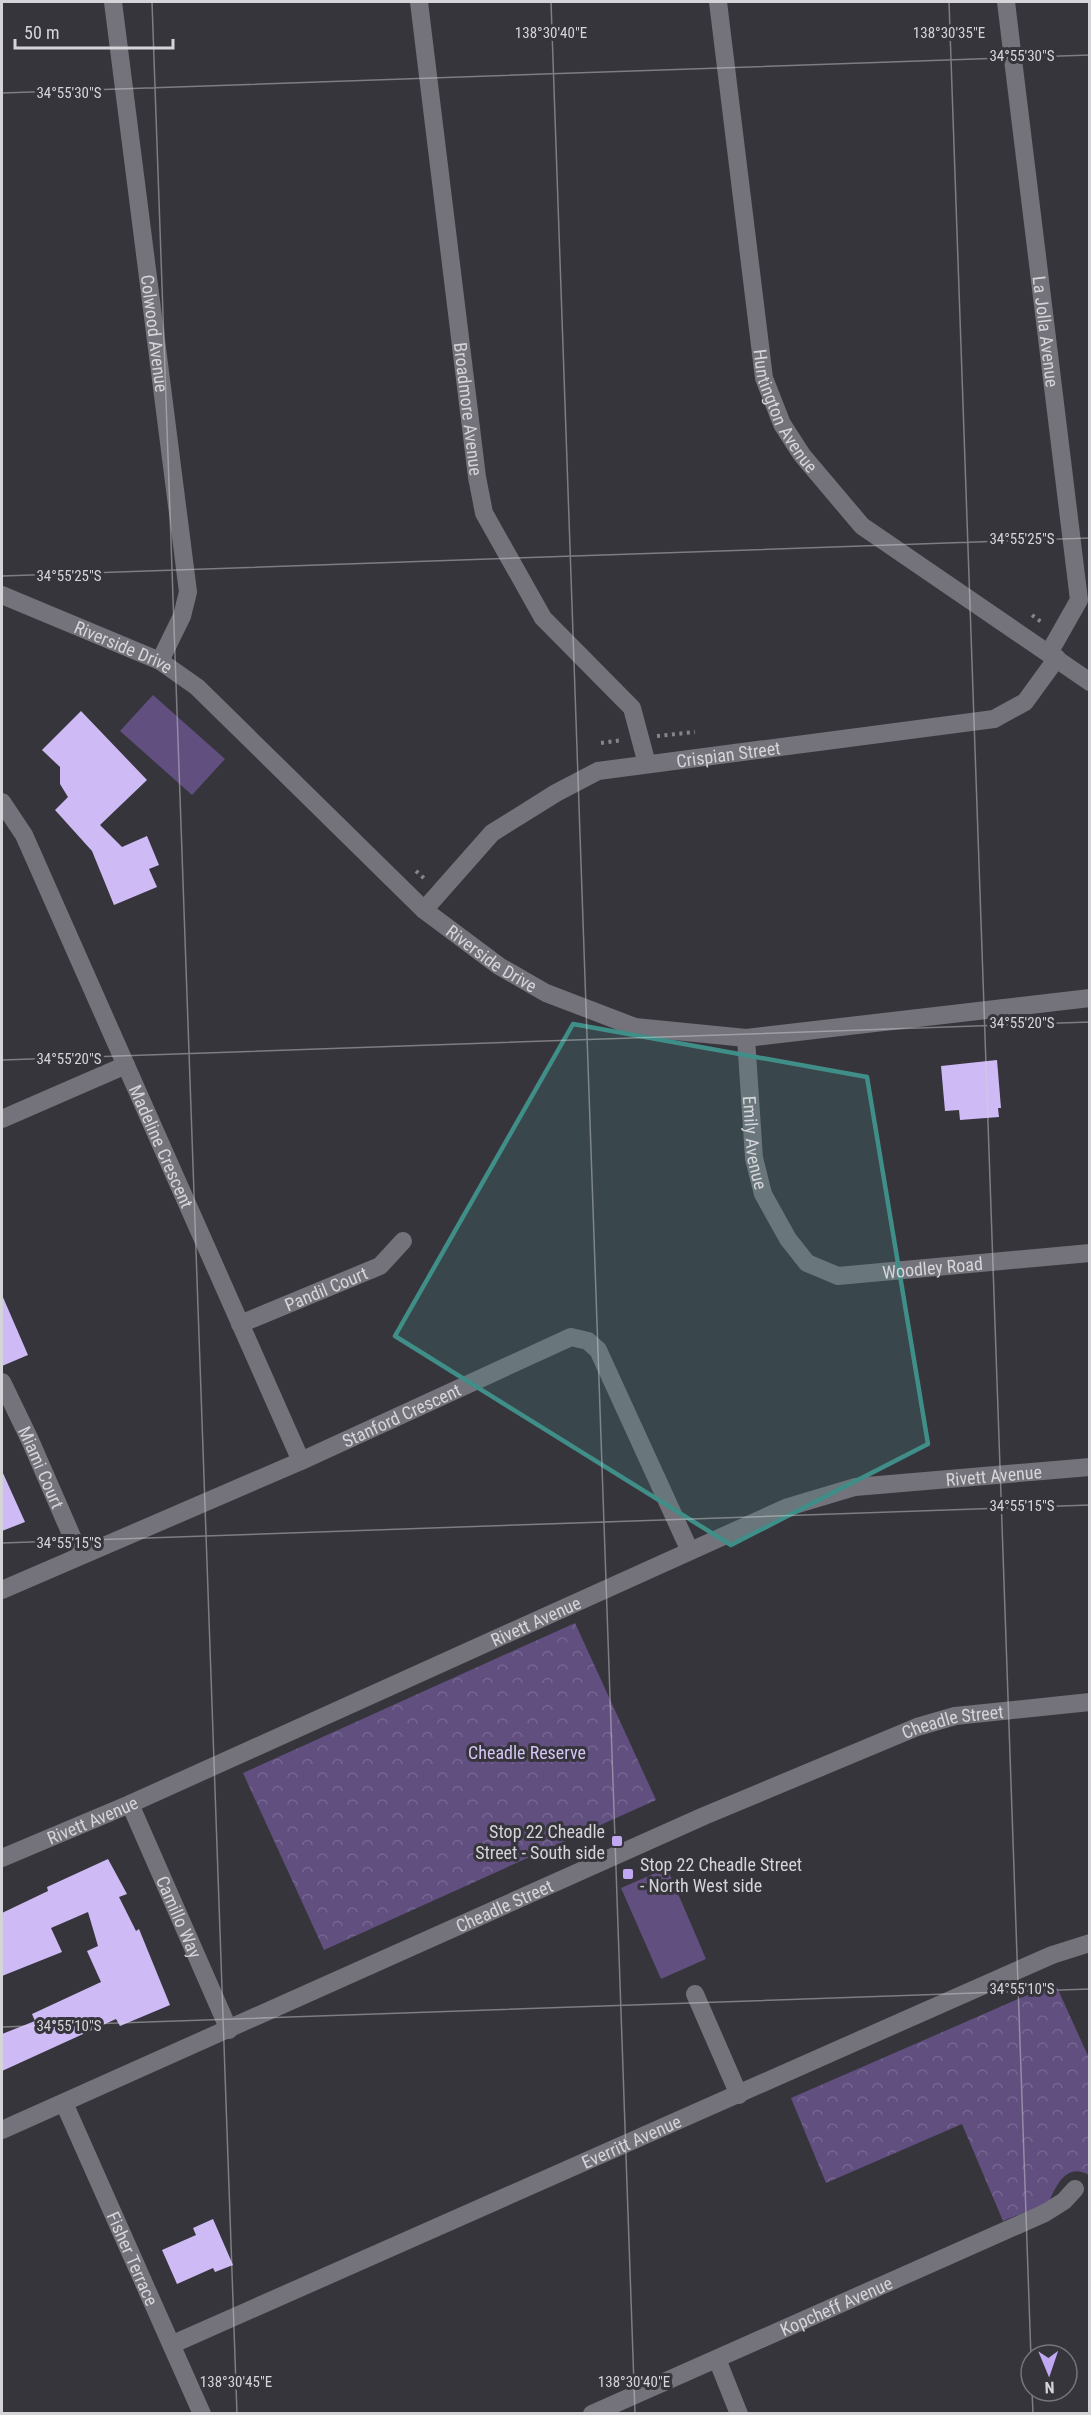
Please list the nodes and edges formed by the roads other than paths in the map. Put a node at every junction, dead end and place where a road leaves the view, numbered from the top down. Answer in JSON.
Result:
{"nodes":[{"id":1,"x":113,"y":2,"type":"edge"},
{"id":2,"x":419,"y":2,"type":"edge"},
{"id":3,"x":718,"y":2,"type":"edge"},
{"id":4,"x":1006,"y":2,"type":"edge"},
{"id":5,"x":2,"y":595,"type":"edge"},
{"id":6,"x":1053,"y":656,"type":"junction"},
{"id":7,"x":160,"y":661,"type":"junction"},
{"id":8,"x":1089,"y":682,"type":"edge"},
{"id":9,"x":647,"y":764,"type":"junction"},
{"id":10,"x":2,"y":802,"type":"edge"},
{"id":11,"x":424,"y":910,"type":"junction"},
{"id":12,"x":1089,"y":998,"type":"edge"},
{"id":13,"x":746,"y":1038,"type":"junction"},
{"id":14,"x":126,"y":1065,"type":"junction"},
{"id":15,"x":2,"y":1119,"type":"edge"},
{"id":16,"x":788,"y":1239,"type":"joint"},
{"id":17,"x":404,"y":1241,"type":"dead end"},
{"id":18,"x":1089,"y":1253,"type":"edge"},
{"id":19,"x":240,"y":1324,"type":"junction"},
{"id":20,"x":2,"y":1382,"type":"edge"},
{"id":21,"x":301,"y":1461,"type":"junction"},
{"id":22,"x":1089,"y":1467,"type":"edge"},
{"id":23,"x":689,"y":1549,"type":"junction"},
{"id":24,"x":81,"y":1555,"type":"junction"},
{"id":25,"x":2,"y":1590,"type":"edge"},
{"id":26,"x":1089,"y":1702,"type":"edge"},
{"id":27,"x":130,"y":1804,"type":"junction"},
{"id":28,"x":2,"y":1858,"type":"edge"},
{"id":29,"x":1089,"y":1943,"type":"edge"},
{"id":30,"x":695,"y":1994,"type":"dead end"},
{"id":31,"x":229,"y":2030,"type":"junction"},
{"id":32,"x":739,"y":2095,"type":"junction"},
{"id":33,"x":64,"y":2103,"type":"junction"},
{"id":34,"x":2,"y":2130,"type":"edge"},
{"id":35,"x":1075,"y":2189,"type":"dead end"},
{"id":36,"x":173,"y":2344,"type":"junction"},
{"id":37,"x":717,"y":2360,"type":"junction"},
{"id":38,"x":202,"y":2414,"type":"edge"},
{"id":39,"x":592,"y":2414,"type":"edge"},
{"id":40,"x":739,"y":2414,"type":"edge"}],
"edges":[{"from":1,"to":7,"type":"street","name":"Colwood Avenue"},
{"from":2,"to":9,"type":"street","name":"Broadmore Avenue"},
{"from":3,"to":6,"type":"street","name":"Huntington Avenue"},
{"from":4,"to":6,"type":"street","name":"La Jolla Avenue"},
{"from":5,"to":7,"type":"street","name":"Riverside Drive"},
{"from":6,"to":8,"type":"street","name":"Huntington Avenue"},
{"from":6,"to":9,"type":"street","name":"Crispian Street"},
{"from":7,"to":11,"type":"street","name":"Riverside Drive"},
{"from":9,"to":11,"type":"street","name":"Crispian Street"},
{"from":10,"to":14,"type":"street","name":"Madeline Crescent"},
{"from":11,"to":13,"type":"street","name":"Riverside Drive"},
{"from":12,"to":13,"type":"street","name":"Riverside Drive"},
{"from":13,"to":16,"type":"street","name":"Emily Avenue"},
{"from":14,"to":15,"type":"street"},
{"from":14,"to":19,"type":"street","name":"Madeline Crescent"},
{"from":16,"to":18,"type":"street","name":"Woodley Road"},
{"from":17,"to":19,"type":"street","name":"Pandil Court"},
{"from":19,"to":21,"type":"street","name":"Madeline Crescent"},
{"from":20,"to":24,"type":"street","name":"Miami Court"},
{"from":21,"to":23,"type":"street","name":"Stanford Crescent"},
{"from":21,"to":24,"type":"street","name":"Stanford Crescent"},
{"from":22,"to":23,"type":"street","name":"Rivett Avenue"},
{"from":23,"to":27,"type":"street","name":"Rivett Avenue"},
{"from":24,"to":25,"type":"street","name":"Stanford Crescent"},
{"from":26,"to":31,"type":"street","name":"Cheadle Street"},
{"from":27,"to":28,"type":"street","name":"Rivett Avenue"},
{"from":27,"to":31,"type":"street","name":"Camillo Way"},
{"from":29,"to":32,"type":"street","name":"Everritt Avenue"},
{"from":30,"to":32,"type":"street"},
{"from":31,"to":33,"type":"street","name":"Cheadle Street"},
{"from":32,"to":36,"type":"street","name":"Everritt Avenue"},
{"from":33,"to":34,"type":"street","name":"Cheadle Street"},
{"from":33,"to":36,"type":"street","name":"Fisher Terrace"},
{"from":35,"to":37,"type":"street","name":"Kopcheff Avenue"},
{"from":36,"to":38,"type":"street","name":"Fisher Terrace"},
{"from":37,"to":39,"type":"street","name":"Kopcheff Avenue"},
{"from":37,"to":40,"type":"street"}]}
